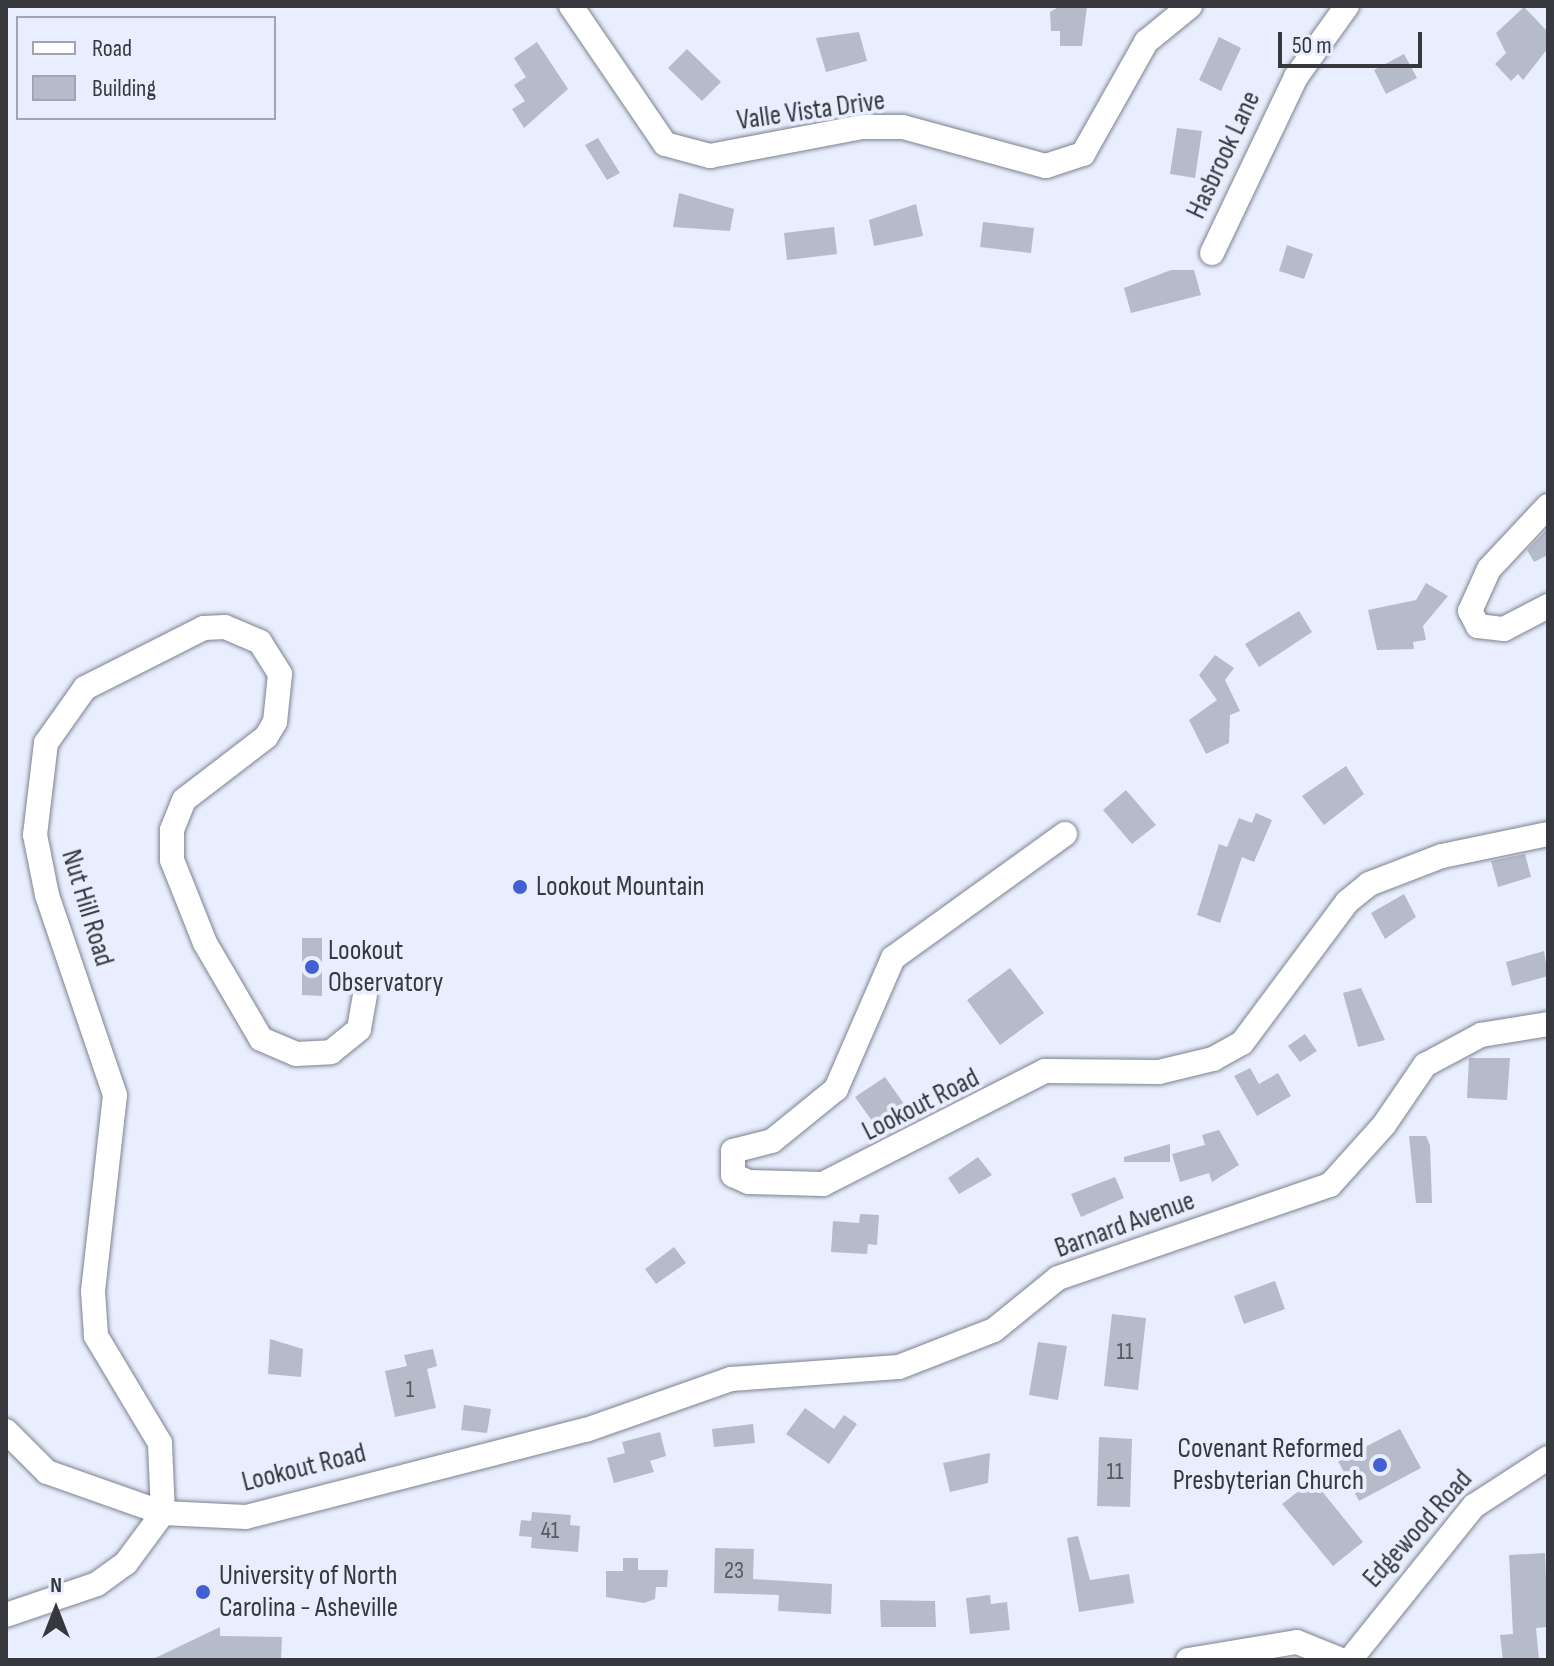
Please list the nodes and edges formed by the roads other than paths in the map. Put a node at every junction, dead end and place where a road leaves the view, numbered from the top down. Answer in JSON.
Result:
{"nodes":[{"id":1,"x":571,"y":6,"type":"edge"},
{"id":2,"x":1190,"y":6,"type":"edge"},
{"id":3,"x":1347,"y":6,"type":"edge"},
{"id":4,"x":1212,"y":253,"type":"dead end"},
{"id":5,"x":1548,"y":506,"type":"edge"},
{"id":6,"x":1548,"y":606,"type":"edge"},
{"id":7,"x":1065,"y":834,"type":"dead end"},
{"id":8,"x":1548,"y":834,"type":"edge"},
{"id":9,"x":365,"y":996,"type":"dead end"},
{"id":10,"x":1548,"y":1024,"type":"edge"},
{"id":11,"x":586,"y":1430,"type":"joint"},
{"id":12,"x":6,"y":1431,"type":"edge"},
{"id":13,"x":1548,"y":1458,"type":"edge"},
{"id":14,"x":163,"y":1513,"type":"junction"},
{"id":15,"x":6,"y":1615,"type":"edge"},
{"id":16,"x":1188,"y":1660,"type":"edge"},
{"id":17,"x":1341,"y":1660,"type":"edge"},
{"id":18,"x":1350,"y":1660,"type":"edge"}],
"edges":[{"from":1,"to":2,"type":"street","name":"Valle Vista Drive"},
{"from":3,"to":4,"type":"street","name":"Hasbrook Lane"},
{"from":5,"to":6,"type":"street"},
{"from":7,"to":8,"type":"street","name":"Lookout Road"},
{"from":9,"to":14,"type":"street","name":"Nut Hill Road"},
{"from":10,"to":11,"type":"street","name":"Barnard Avenue"},
{"from":11,"to":14,"type":"street","name":"Lookout Road"},
{"from":12,"to":14,"type":"street","name":"Lookout Road"},
{"from":13,"to":18,"type":"street","name":"Edgewood Road"},
{"from":14,"to":15,"type":"street"},
{"from":16,"to":17,"type":"street"}]}
